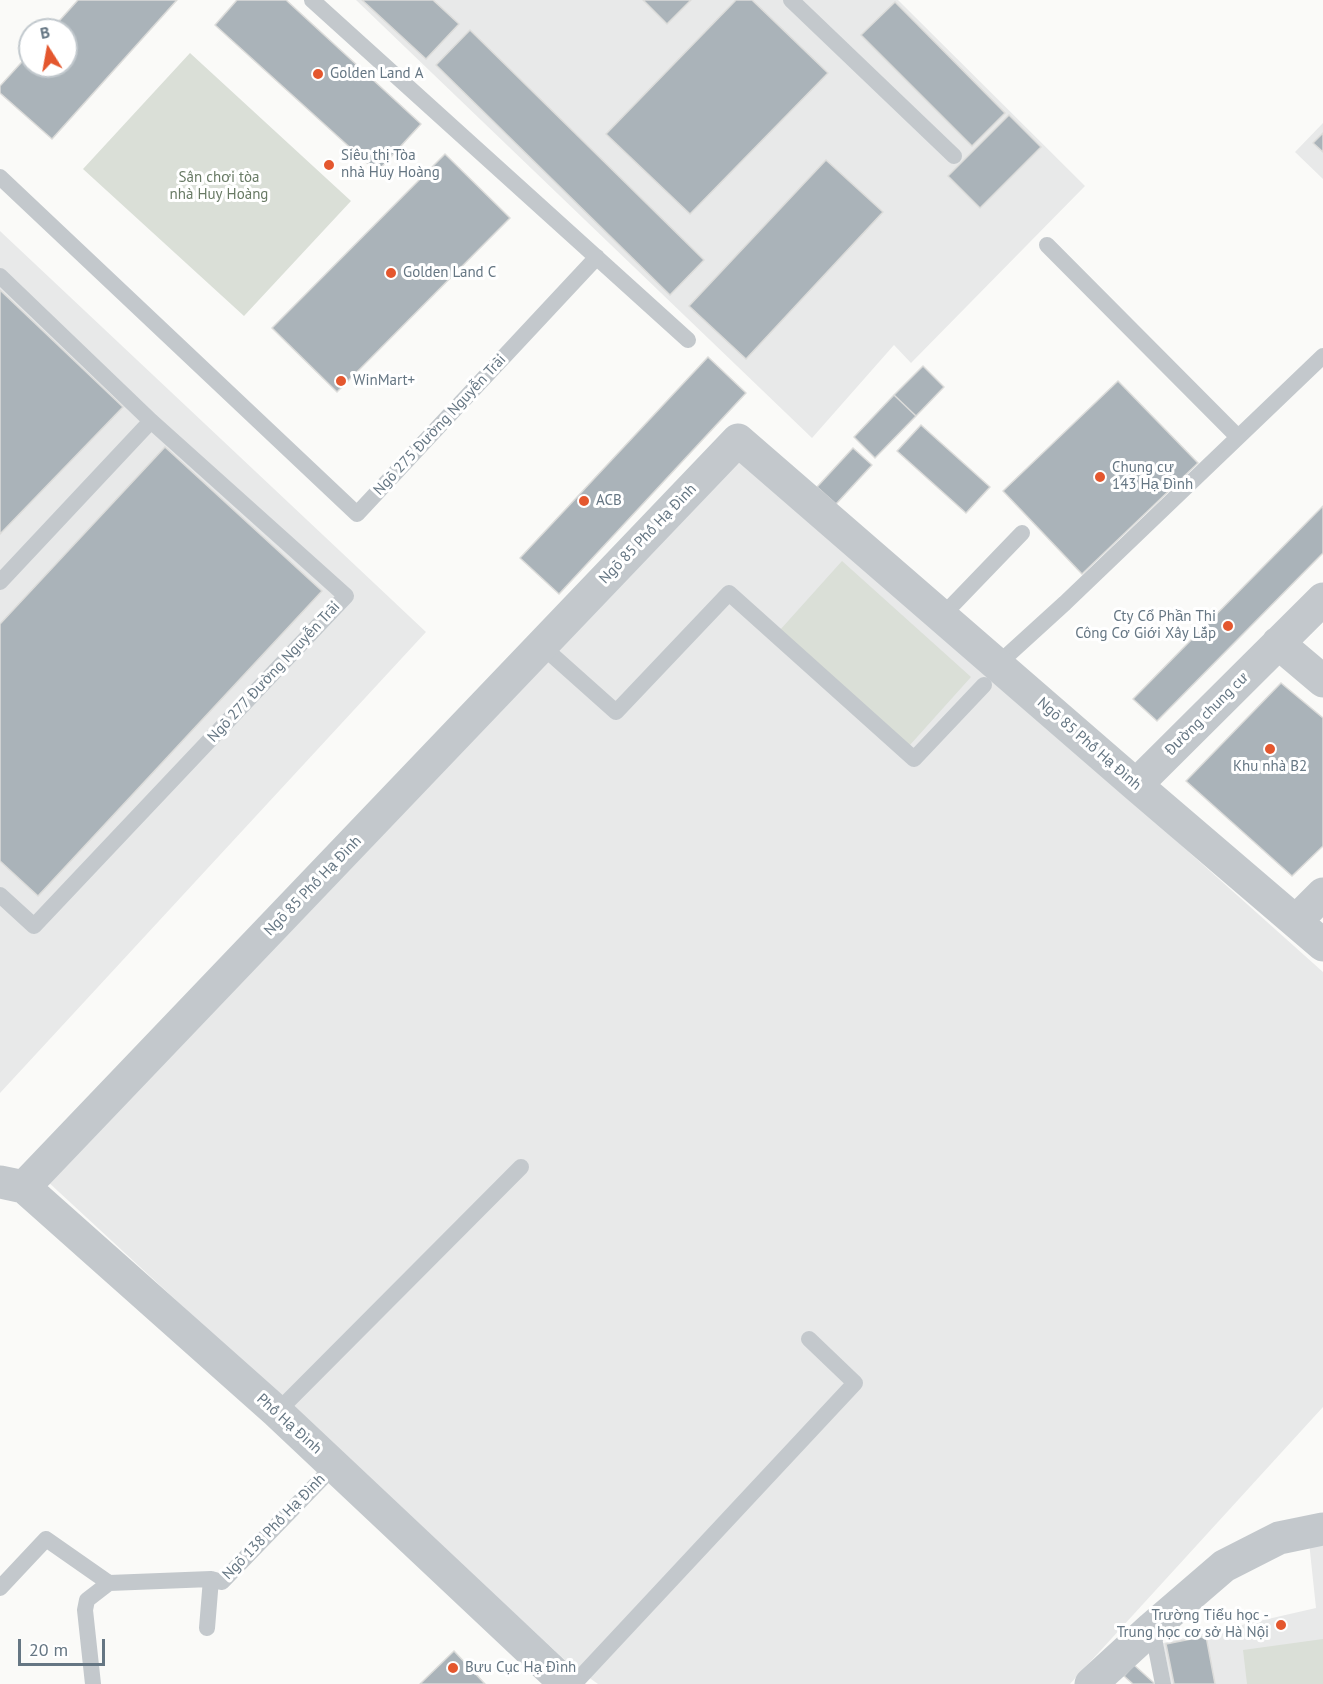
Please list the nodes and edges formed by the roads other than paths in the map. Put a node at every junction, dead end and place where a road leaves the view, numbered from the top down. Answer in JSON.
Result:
{"nodes":[{"id":1,"x":312,"y":0,"type":"edge"},
{"id":2,"x":791,"y":0,"type":"edge"},
{"id":3,"x":954,"y":156,"type":"dead end"},
{"id":4,"x":0,"y":177,"type":"edge"},
{"id":5,"x":1047,"y":245,"type":"dead end"},
{"id":6,"x":597,"y":257,"type":"junction"},
{"id":7,"x":0,"y":276,"type":"edge"},
{"id":8,"x":688,"y":340,"type":"dead end"},
{"id":9,"x":1323,"y":356,"type":"edge"},
{"id":10,"x":151,"y":422,"type":"junction"},
{"id":11,"x":1237,"y":436,"type":"junction"},
{"id":12,"x":1022,"y":533,"type":"dead end"},
{"id":13,"x":0,"y":582,"type":"edge"},
{"id":14,"x":1323,"y":598,"type":"edge"},
{"id":15,"x":942,"y":616,"type":"junction"},
{"id":16,"x":1278,"y":643,"type":"junction"},
{"id":17,"x":542,"y":645,"type":"junction"},
{"id":18,"x":991,"y":675,"type":"junction"},
{"id":19,"x":1323,"y":681,"type":"edge"},
{"id":20,"x":1136,"y":785,"type":"junction"},
{"id":21,"x":1323,"y":894,"type":"edge"},
{"id":22,"x":0,"y":895,"type":"edge"},
{"id":23,"x":1296,"y":921,"type":"junction"},
{"id":24,"x":1323,"y":945,"type":"edge"},
{"id":25,"x":521,"y":1167,"type":"dead end"},
{"id":26,"x":12,"y":1185,"type":"edge"},
{"id":27,"x":808,"y":1339,"type":"dead end"},
{"id":28,"x":277,"y":1412,"type":"junction"},
{"id":29,"x":334,"y":1466,"type":"junction"},
{"id":30,"x":1323,"y":1529,"type":"edge"},
{"id":31,"x":211,"y":1579,"type":"junction"},
{"id":32,"x":109,"y":1583,"type":"junction"},
{"id":33,"x":0,"y":1588,"type":"edge"},
{"id":34,"x":207,"y":1628,"type":"dead end"},
{"id":35,"x":1152,"y":1628,"type":"junction"},
{"id":36,"x":93,"y":1684,"type":"edge"},
{"id":37,"x":566,"y":1684,"type":"edge"},
{"id":38,"x":574,"y":1684,"type":"edge"},
{"id":39,"x":1091,"y":1684,"type":"edge"},
{"id":40,"x":1163,"y":1684,"type":"edge"}],
"edges":[{"from":1,"to":6,"type":"lane"},
{"from":2,"to":3,"type":"lane"},
{"from":4,"to":6,"type":"lane","name":"Ngõ 275 Đường Nguyễn Trãi"},
{"from":5,"to":11,"type":"lane"},
{"from":6,"to":8,"type":"lane"},
{"from":7,"to":10,"type":"lane","name":"Ngõ 277 Đường Nguyễn Trãi"},
{"from":9,"to":11,"type":"lane"},
{"from":10,"to":13,"type":"lane"},
{"from":10,"to":22,"type":"lane","name":"Ngõ 277 Đường Nguyễn Trãi"},
{"from":11,"to":18,"type":"lane"},
{"from":12,"to":15,"type":"lane"},
{"from":14,"to":16,"type":"street","name":"Đường chung cư"},
{"from":15,"to":17,"type":"street","name":"Ngõ 85 Phố Hạ Đình"},
{"from":15,"to":18,"type":"street","name":"Ngõ 85 Phố Hạ Đình"},
{"from":16,"to":19,"type":"street"},
{"from":16,"to":20,"type":"street","name":"Đường chung cư"},
{"from":17,"to":18,"type":"lane"},
{"from":17,"to":26,"type":"street","name":"Ngõ 85 Phố Hạ Đình"},
{"from":18,"to":20,"type":"street","name":"Ngõ 85 Phố Hạ Đình"},
{"from":20,"to":23,"type":"street","name":"Ngõ 85 Phố Hạ Đình"},
{"from":21,"to":23,"type":"street"},
{"from":23,"to":24,"type":"street","name":"Ngõ 85 Phố Hạ Đình"},
{"from":25,"to":28,"type":"lane"},
{"from":26,"to":28,"type":"street","name":"Phố Hạ Đình"},
{"from":27,"to":38,"type":"lane"},
{"from":28,"to":29,"type":"street","name":"Phố Hạ Đình"},
{"from":29,"to":31,"type":"lane","name":"Ngõ 138 Phố Hạ Đình"},
{"from":29,"to":37,"type":"street","name":"Phố Hạ Đình"},
{"from":30,"to":35,"type":"street"},
{"from":31,"to":32,"type":"lane","name":"Ngõ 138 Phố Hạ Đình"},
{"from":31,"to":34,"type":"lane"},
{"from":32,"to":33,"type":"lane"},
{"from":32,"to":36,"type":"lane"},
{"from":35,"to":39,"type":"street"},
{"from":35,"to":40,"type":"lane"}]}
